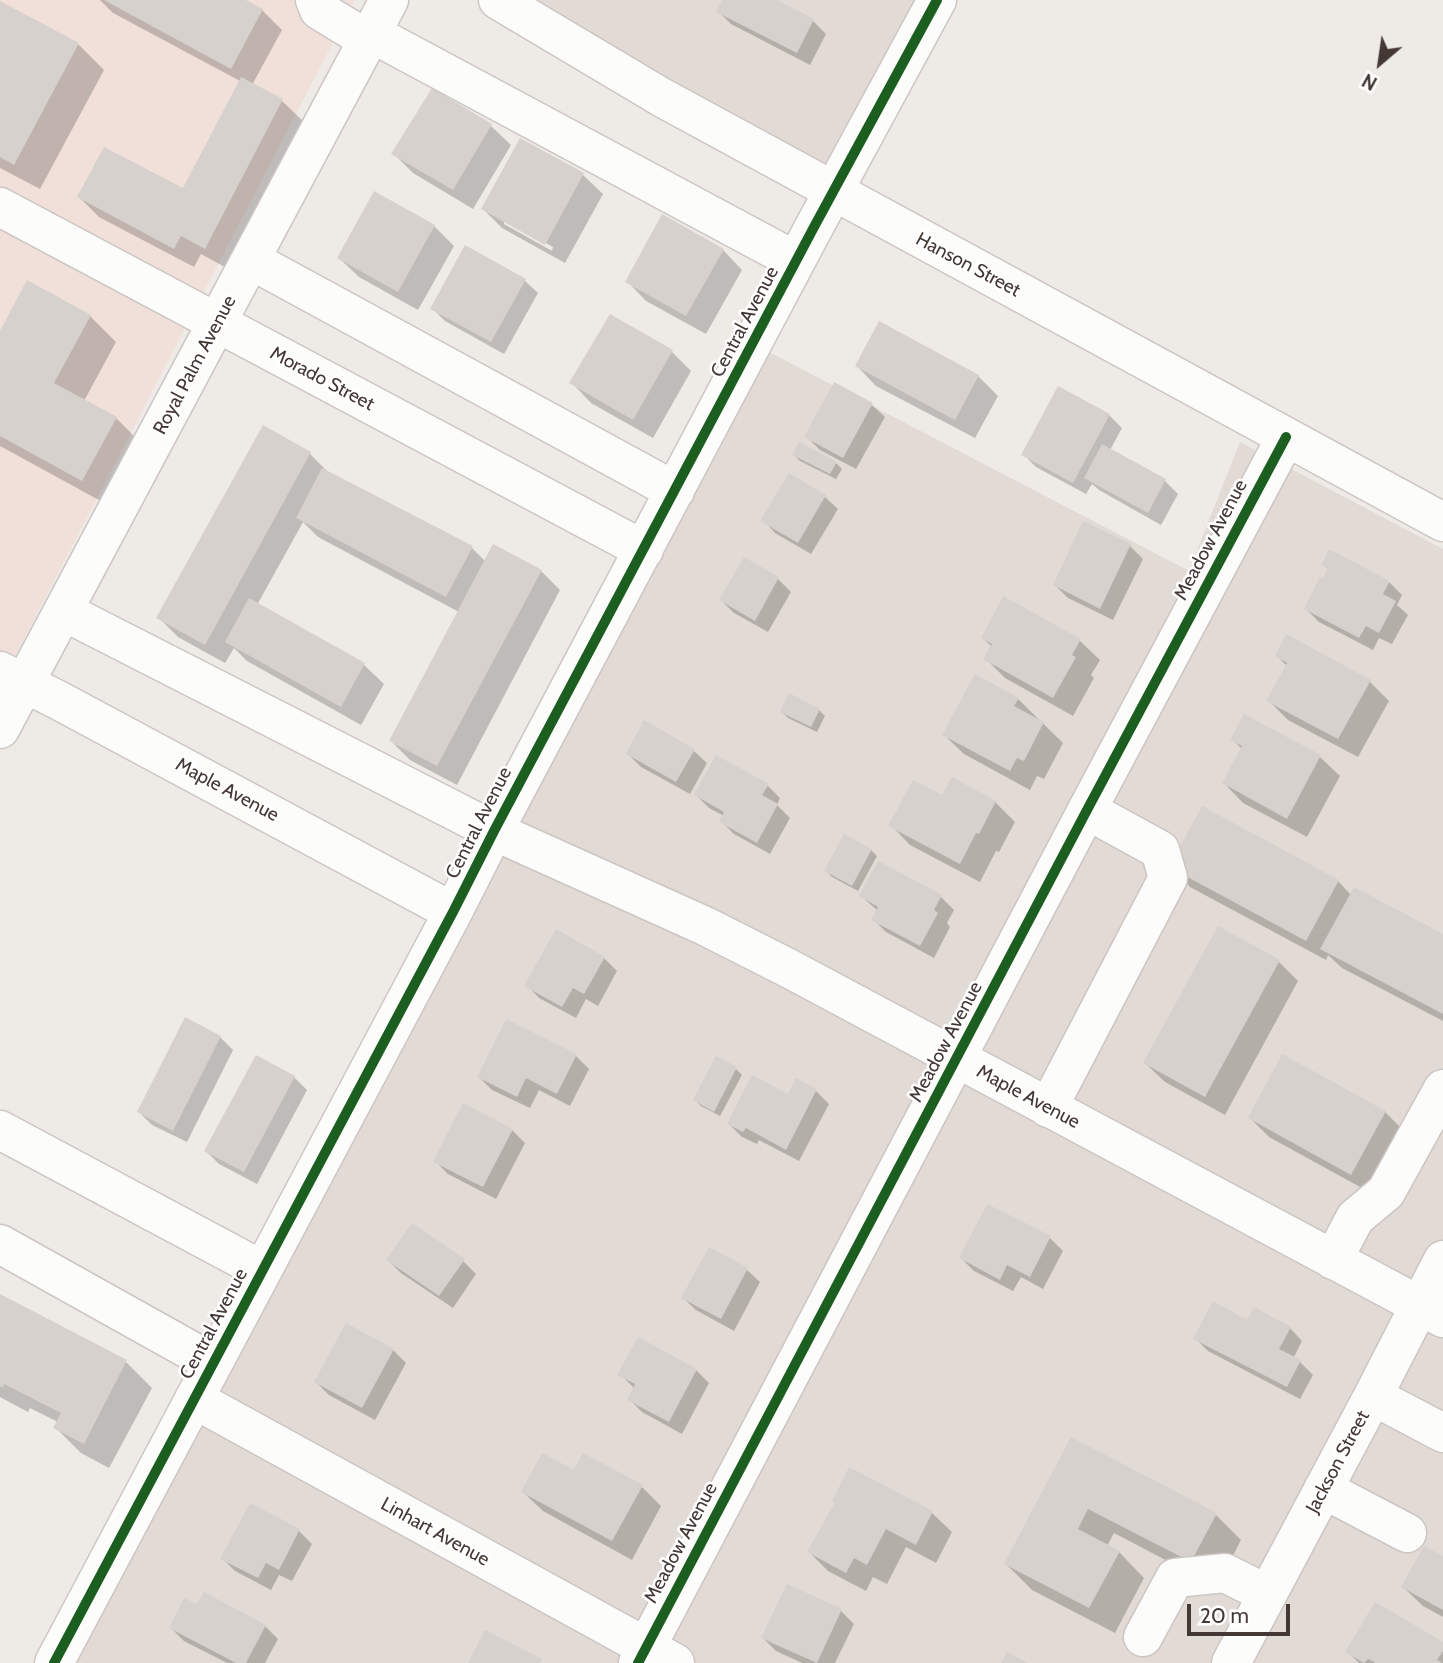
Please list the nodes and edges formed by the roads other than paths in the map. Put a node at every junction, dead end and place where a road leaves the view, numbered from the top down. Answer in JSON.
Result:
{"nodes":[{"id":1,"x":314,"y":0,"type":"edge"},
{"id":2,"x":499,"y":0,"type":"edge"},
{"id":3,"x":937,"y":0,"type":"edge"},
{"id":4,"x":376,"y":24,"type":"edge"},
{"id":5,"x":833,"y":192,"type":"junction"},
{"id":6,"x":0,"y":207,"type":"edge"},
{"id":7,"x":251,"y":260,"type":"junction"},
{"id":8,"x":796,"y":261,"type":"junction"},
{"id":9,"x":216,"y":323,"type":"junction"},
{"id":10,"x":1286,"y":437,"type":"junction"},
{"id":11,"x":675,"y":491,"type":"junction"},
{"id":12,"x":1443,"y":522,"type":"edge"},
{"id":13,"x":644,"y":551,"type":"junction"},
{"id":14,"x":63,"y":611,"type":"junction"},
{"id":15,"x":12,"y":677,"type":"edge"},
{"id":16,"x":0,"y":729,"type":"edge"},
{"id":17,"x":1087,"y":810,"type":"junction"},
{"id":18,"x":494,"y":831,"type":"junction"},
{"id":19,"x":453,"y":912,"type":"junction"},
{"id":20,"x":957,"y":1059,"type":"junction"},
{"id":21,"x":1443,"y":1089,"type":"edge"},
{"id":22,"x":1048,"y":1108,"type":"junction"},
{"id":23,"x":0,"y":1130,"type":"edge"},
{"id":24,"x":0,"y":1244,"type":"edge"},
{"id":25,"x":1333,"y":1260,"type":"junction"},
{"id":26,"x":1443,"y":1260,"type":"edge"},
{"id":27,"x":262,"y":1270,"type":"junction"},
{"id":28,"x":1431,"y":1312,"type":"edge"},
{"id":29,"x":214,"y":1363,"type":"junction"},
{"id":30,"x":1373,"y":1396,"type":"junction"},
{"id":31,"x":194,"y":1399,"type":"junction"},
{"id":32,"x":1443,"y":1433,"type":"edge"},
{"id":33,"x":1323,"y":1489,"type":"junction"},
{"id":34,"x":1407,"y":1533,"type":"dead end"},
{"id":35,"x":1267,"y":1594,"type":"junction"},
{"id":36,"x":1143,"y":1637,"type":"dead end"},
{"id":37,"x":653,"y":1658,"type":"edge"},
{"id":38,"x":54,"y":1663,"type":"edge"},
{"id":39,"x":1231,"y":1663,"type":"edge"}],
"edges":[{"from":1,"to":4,"type":"street"},
{"from":2,"to":5,"type":"street","name":"Hanson Street"},
{"from":3,"to":5,"type":"street","name":"Central Avenue"},
{"from":4,"to":7,"type":"street","name":"Royal Palm Avenue"},
{"from":4,"to":8,"type":"street"},
{"from":5,"to":8,"type":"street","name":"Central Avenue"},
{"from":5,"to":10,"type":"street","name":"Hanson Street"},
{"from":6,"to":9,"type":"street","name":"Morado Street"},
{"from":7,"to":9,"type":"street","name":"Royal Palm Avenue"},
{"from":7,"to":11,"type":"street"},
{"from":8,"to":11,"type":"street","name":"Central Avenue"},
{"from":9,"to":13,"type":"street","name":"Morado Street"},
{"from":9,"to":14,"type":"street","name":"Royal Palm Avenue"},
{"from":10,"to":12,"type":"street","name":"Hanson Street"},
{"from":10,"to":17,"type":"street","name":"Meadow Avenue"},
{"from":11,"to":13,"type":"street","name":"Central Avenue"},
{"from":13,"to":18,"type":"street","name":"Central Avenue"},
{"from":14,"to":15,"type":"street","name":"Royal Palm Avenue"},
{"from":14,"to":18,"type":"street","name":"Maple Avenue"},
{"from":15,"to":16,"type":"street","name":"Royal Palm Avenue"},
{"from":15,"to":19,"type":"street","name":"Maple Avenue"},
{"from":17,"to":20,"type":"street","name":"Meadow Avenue"},
{"from":17,"to":22,"type":"street"},
{"from":18,"to":19,"type":"street","name":"Central Avenue"},
{"from":18,"to":20,"type":"street","name":"Maple Avenue"},
{"from":19,"to":27,"type":"street","name":"Central Avenue"},
{"from":20,"to":22,"type":"street","name":"Maple Avenue"},
{"from":20,"to":37,"type":"street","name":"Meadow Avenue"},
{"from":21,"to":25,"type":"street"},
{"from":22,"to":25,"type":"street","name":"Maple Avenue"},
{"from":23,"to":27,"type":"street"},
{"from":24,"to":29,"type":"street"},
{"from":25,"to":28,"type":"street","name":"Maple Avenue"},
{"from":26,"to":28,"type":"street","name":"Jackson Street"},
{"from":27,"to":29,"type":"street","name":"Central Avenue"},
{"from":28,"to":30,"type":"street","name":"Jackson Street"},
{"from":29,"to":31,"type":"street","name":"Central Avenue"},
{"from":30,"to":32,"type":"street"},
{"from":30,"to":33,"type":"street","name":"Jackson Street"},
{"from":31,"to":37,"type":"street","name":"Linhart Avenue"},
{"from":31,"to":38,"type":"street","name":"Central Avenue"},
{"from":33,"to":34,"type":"street"},
{"from":33,"to":35,"type":"street","name":"Jackson Street"},
{"from":35,"to":36,"type":"street"},
{"from":35,"to":39,"type":"street","name":"Jackson Street"}]}
